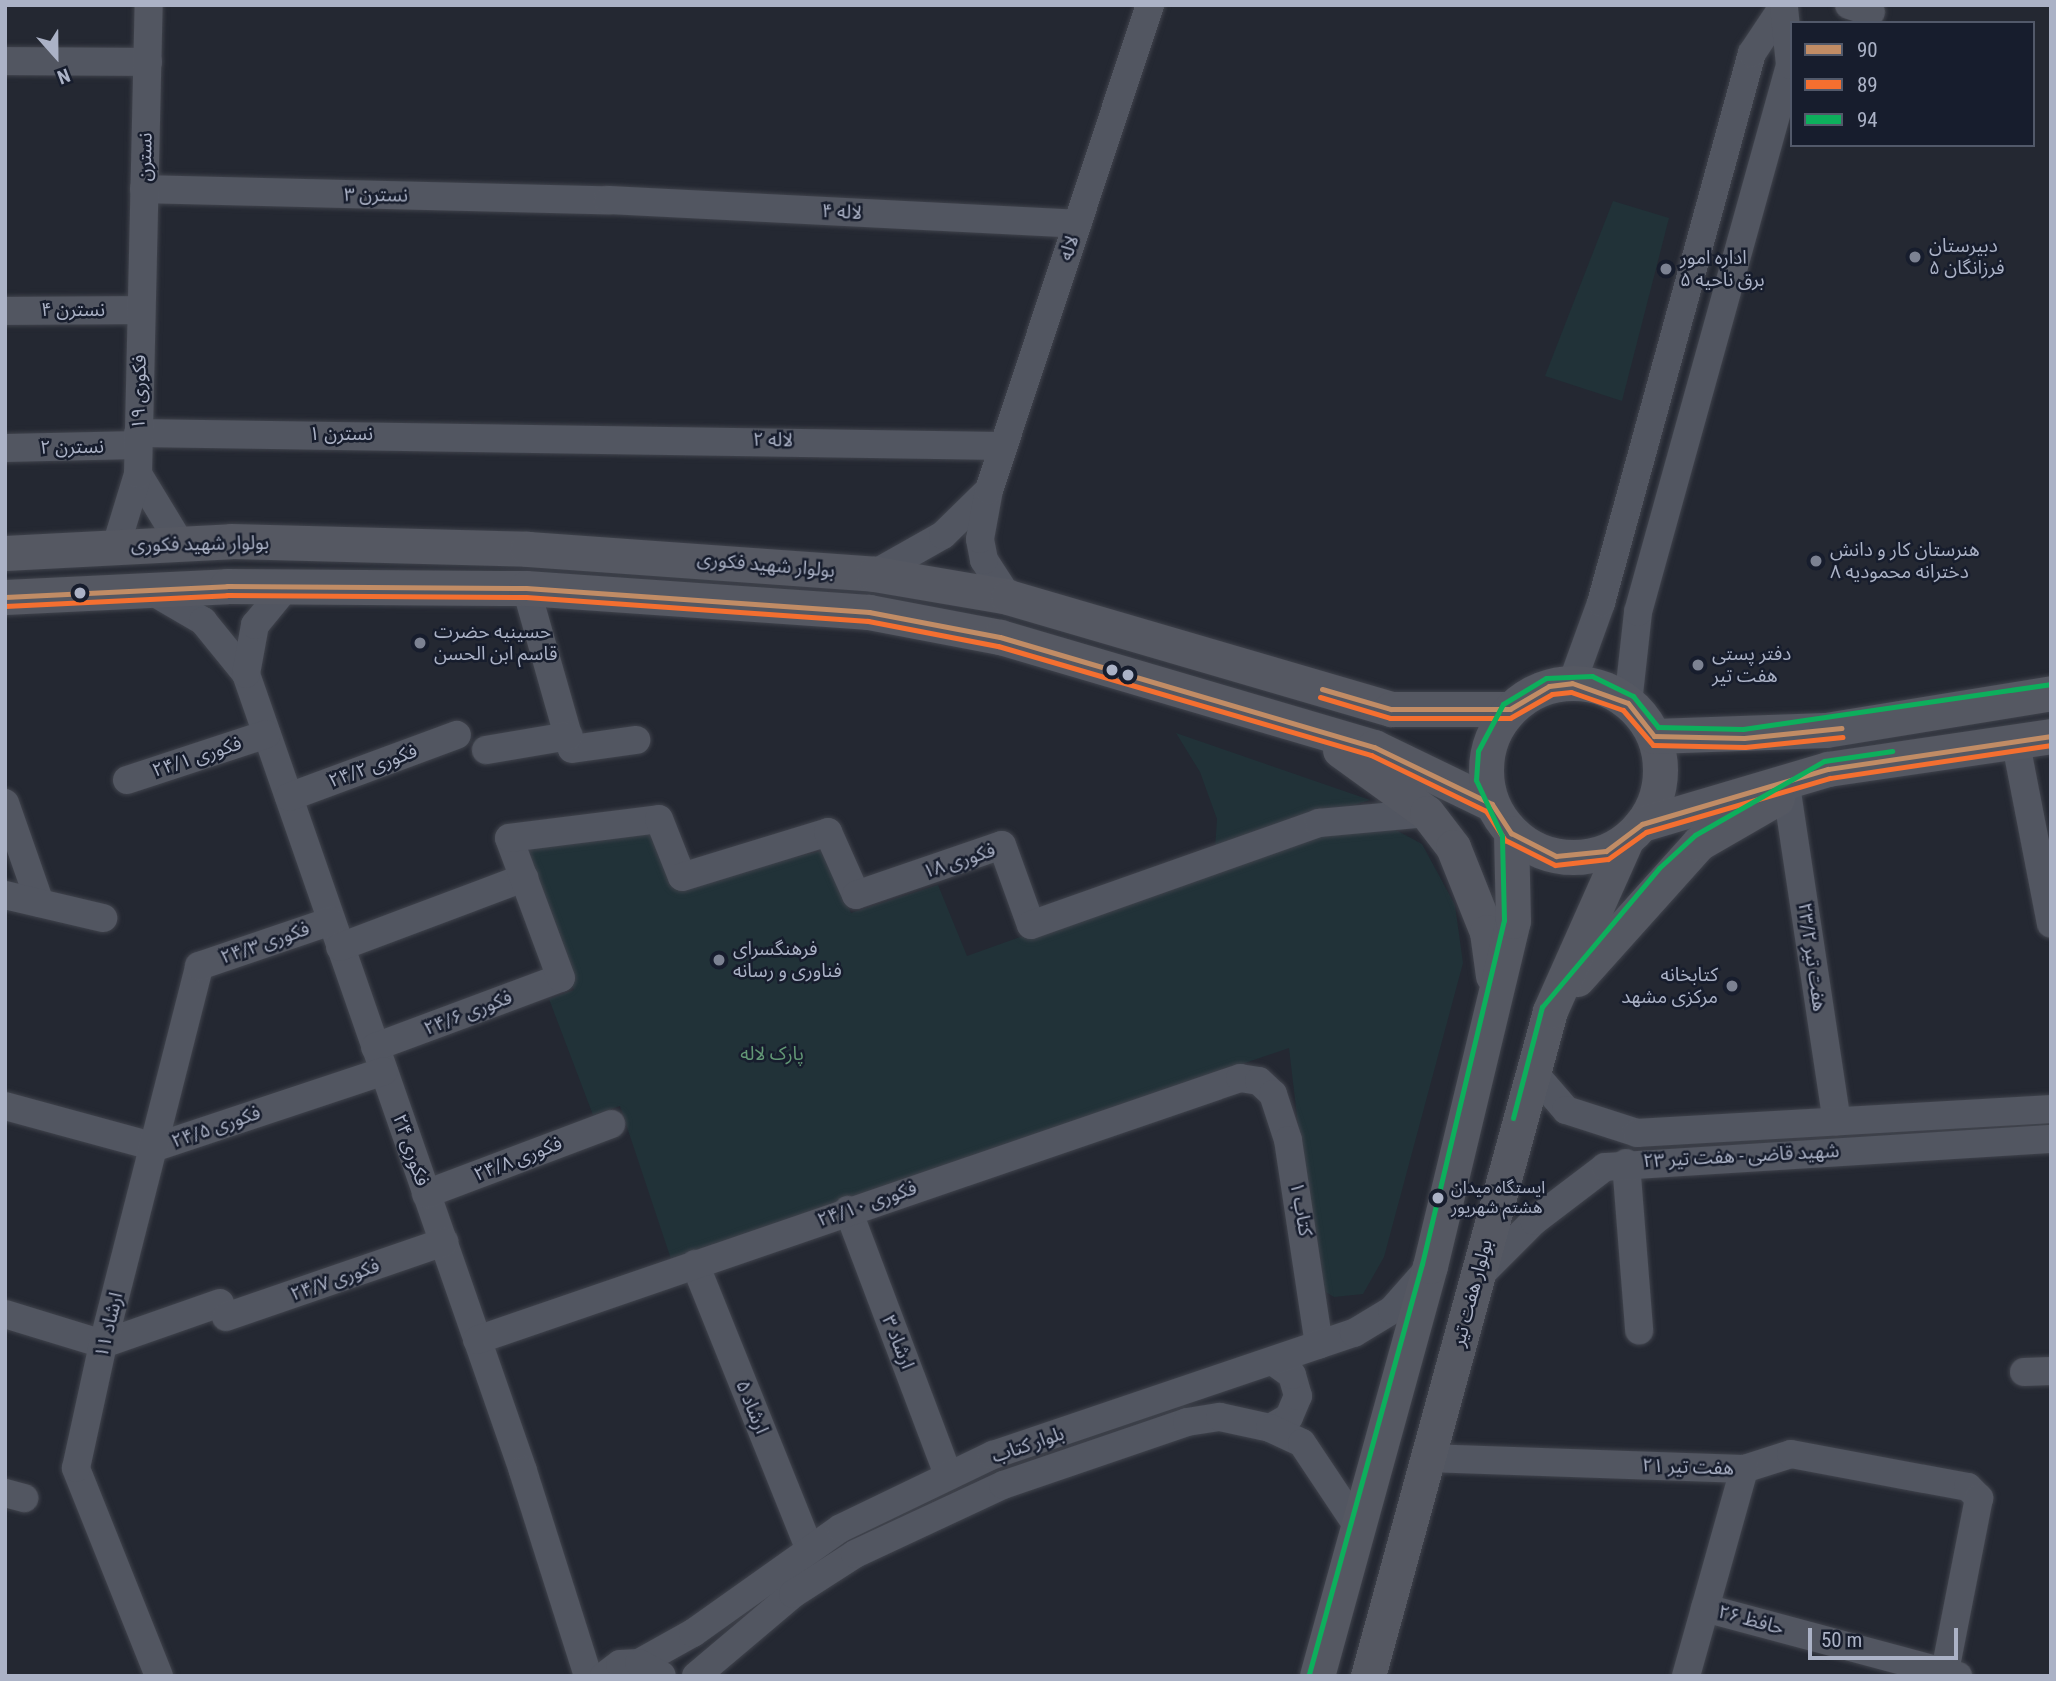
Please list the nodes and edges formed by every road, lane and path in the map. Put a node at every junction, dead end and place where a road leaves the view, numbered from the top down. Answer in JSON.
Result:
{"nodes":[{"id":1,"x":149,"y":5,"type":"edge"},
{"id":2,"x":1150,"y":5,"type":"edge"},
{"id":3,"x":1781,"y":6,"type":"edge"},
{"id":4,"x":5,"y":61,"type":"edge"},
{"id":5,"x":148,"y":62,"type":"junction"},
{"id":6,"x":145,"y":189,"type":"junction"},
{"id":7,"x":608,"y":200,"type":"joint"},
{"id":8,"x":1077,"y":224,"type":"junction"},
{"id":9,"x":141,"y":310,"type":"junction"},
{"id":10,"x":5,"y":311,"type":"edge"},
{"id":11,"x":1675,"y":324,"type":"junction"},
{"id":12,"x":1711,"y":336,"type":"junction"},
{"id":13,"x":544,"y":435,"type":"joint"},
{"id":14,"x":138,"y":439,"type":"junction"},
{"id":15,"x":1003,"y":446,"type":"junction"},
{"id":16,"x":5,"y":449,"type":"edge"},
{"id":17,"x":138,"y":474,"type":"junction"},
{"id":18,"x":989,"y":490,"type":"junction"},
{"id":19,"x":180,"y":543,"type":"junction"},
{"id":20,"x":116,"y":546,"type":"junction"},
{"id":21,"x":5,"y":553,"type":"edge"},
{"id":22,"x":874,"y":574,"type":"junction"},
{"id":23,"x":287,"y":586,"type":"junction"},
{"id":24,"x":526,"y":588,"type":"junction"},
{"id":25,"x":148,"y":589,"type":"junction"},
{"id":26,"x":5,"y":597,"type":"edge"},
{"id":27,"x":1007,"y":597,"type":"junction"},
{"id":28,"x":246,"y":674,"type":"junction"},
{"id":29,"x":1572,"y":683,"type":"junction"},
{"id":30,"x":2051,"y":693,"type":"edge"},
{"id":31,"x":1628,"y":703,"type":"junction"},
{"id":32,"x":1391,"y":709,"type":"junction"},
{"id":33,"x":1510,"y":709,"type":"junction"},
{"id":34,"x":1302,"y":726,"type":"junction"},
{"id":35,"x":267,"y":734,"type":"junction"},
{"id":36,"x":457,"y":735,"type":"dead end"},
{"id":37,"x":1654,"y":736,"type":"junction"},
{"id":38,"x":2051,"y":736,"type":"edge"},
{"id":39,"x":636,"y":740,"type":"dead end"},
{"id":40,"x":571,"y":743,"type":"junction"},
{"id":41,"x":2016,"y":744,"type":"junction"},
{"id":42,"x":1374,"y":747,"type":"junction"},
{"id":43,"x":486,"y":750,"type":"dead end"},
{"id":44,"x":1828,"y":769,"type":"junction"},
{"id":45,"x":127,"y":780,"type":"dead end"},
{"id":46,"x":1787,"y":792,"type":"junction"},
{"id":47,"x":289,"y":797,"type":"junction"},
{"id":48,"x":5,"y":803,"type":"edge"},
{"id":49,"x":1426,"y":813,"type":"junction"},
{"id":50,"x":1501,"y":818,"type":"junction"},
{"id":51,"x":1634,"y":832,"type":"junction"},
{"id":52,"x":524,"y":878,"type":"junction"},
{"id":53,"x":5,"y":895,"type":"edge"},
{"id":54,"x":40,"y":903,"type":"junction"},
{"id":55,"x":103,"y":918,"type":"dead end"},
{"id":56,"x":2051,"y":924,"type":"edge"},
{"id":57,"x":336,"y":934,"type":"junction"},
{"id":58,"x":199,"y":966,"type":"joint"},
{"id":59,"x":1496,"y":996,"type":"junction"},
{"id":60,"x":1550,"y":1011,"type":"junction"},
{"id":61,"x":380,"y":1059,"type":"junction"},
{"id":62,"x":1534,"y":1073,"type":"junction"},
{"id":63,"x":1259,"y":1081,"type":"joint"},
{"id":64,"x":5,"y":1105,"type":"edge"},
{"id":65,"x":2051,"y":1109,"type":"edge"},
{"id":66,"x":1837,"y":1121,"type":"junction"},
{"id":67,"x":611,"y":1124,"type":"dead end"},
{"id":68,"x":1605,"y":1126,"type":"junction"},
{"id":69,"x":2051,"y":1139,"type":"edge"},
{"id":70,"x":156,"y":1147,"type":"junction"},
{"id":71,"x":1615,"y":1165,"type":"junction"},
{"id":72,"x":426,"y":1194,"type":"junction"},
{"id":73,"x":848,"y":1210,"type":"junction"},
{"id":74,"x":444,"y":1242,"type":"junction"},
{"id":75,"x":695,"y":1264,"type":"junction"},
{"id":76,"x":1430,"y":1266,"type":"junction"},
{"id":77,"x":1475,"y":1280,"type":"junction"},
{"id":78,"x":5,"y":1314,"type":"edge"},
{"id":79,"x":1639,"y":1330,"type":"dead end"},
{"id":80,"x":477,"y":1340,"type":"junction"},
{"id":81,"x":103,"y":1344,"type":"junction"},
{"id":82,"x":1320,"y":1345,"type":"junction"},
{"id":83,"x":1274,"y":1362,"type":"junction"},
{"id":84,"x":1270,"y":1428,"type":"junction"},
{"id":85,"x":1427,"y":1458,"type":"junction"},
{"id":86,"x":1744,"y":1469,"type":"junction"},
{"id":87,"x":948,"y":1475,"type":"junction"},
{"id":88,"x":1358,"y":1527,"type":"junction"},
{"id":89,"x":810,"y":1550,"type":"junction"},
{"id":90,"x":1705,"y":1608,"type":"junction"},
{"id":91,"x":575,"y":1627,"type":"junction"},
{"id":92,"x":631,"y":1670,"type":"edge"},
{"id":93,"x":1952,"y":1674,"type":"edge"},
{"id":94,"x":159,"y":1676,"type":"edge"},
{"id":95,"x":588,"y":1676,"type":"edge"},
{"id":96,"x":696,"y":1676,"type":"edge"},
{"id":97,"x":1317,"y":1676,"type":"edge"},
{"id":98,"x":1368,"y":1676,"type":"edge"},
{"id":99,"x":1686,"y":1676,"type":"edge"}],
"edges":[{"from":1,"to":5,"type":"street","name":"نسترن"},
{"from":2,"to":8,"type":"street","name":"لاله"},
{"from":3,"to":11,"type":"street"},
{"from":3,"to":12,"type":"street"},
{"from":4,"to":5,"type":"street"},
{"from":5,"to":6,"type":"street","name":"نسترن"},
{"from":6,"to":7,"type":"street","name":"نسترن ۳"},
{"from":6,"to":9,"type":"street","name":"نسترن"},
{"from":7,"to":8,"type":"street","name":"لاله ۴"},
{"from":8,"to":15,"type":"street","name":"لاله"},
{"from":9,"to":10,"type":"street","name":"نسترن ۴"},
{"from":9,"to":14,"type":"street","name":"فکوری ۱۹"},
{"from":11,"to":12,"type":"street"},
{"from":11,"to":29,"type":"street"},
{"from":12,"to":31,"type":"street"},
{"from":13,"to":14,"type":"street","name":"نسترن ۱"},
{"from":13,"to":15,"type":"street","name":"لاله ۲"},
{"from":14,"to":16,"type":"street","name":"نسترن ۲"},
{"from":14,"to":17,"type":"street","name":"فکوری ۱۹"},
{"from":15,"to":18,"type":"street","name":"لاله"},
{"from":17,"to":19,"type":"street"},
{"from":17,"to":20,"type":"street"},
{"from":18,"to":22,"type":"street","name":"لاله"},
{"from":18,"to":27,"type":"street","name":"لاله"},
{"from":19,"to":20,"type":"main road","name":"بولوار شهید فکوری"},
{"from":19,"to":22,"type":"main road","name":"بولوار شهید فکوری"},
{"from":20,"to":21,"type":"main road","name":"بولوار شهید فکوری"},
{"from":22,"to":27,"type":"main road","name":"بولوار شهید فکوری"},
{"from":23,"to":24,"type":"main road","name":"بولوار شهید فکوری"},
{"from":23,"to":25,"type":"main road","name":"بولوار شهید فکوری"},
{"from":23,"to":28,"type":"street"},
{"from":24,"to":34,"type":"main road","name":"بولوار شهید فکوری"},
{"from":24,"to":40,"type":"street"},
{"from":25,"to":26,"type":"main road","name":"بولوار شهید فکوری"},
{"from":25,"to":28,"type":"street"},
{"from":27,"to":32,"type":"main road","name":"بولوار شهید فکوری"},
{"from":28,"to":35,"type":"street","name":"فکوری ۲۴"},
{"from":29,"to":31,"type":"main road"},
{"from":29,"to":33,"type":"main road"},
{"from":30,"to":37,"type":"main road"},
{"from":31,"to":37,"type":"main road"},
{"from":32,"to":33,"type":"main road","name":"بولوار شهید فکوری"},
{"from":32,"to":42,"type":"main road"},
{"from":33,"to":50,"type":"main road"},
{"from":34,"to":42,"type":"main road","name":"بولوار شهید فکوری"},
{"from":34,"to":49,"type":"main road"},
{"from":35,"to":45,"type":"street","name":"فکوری ۲۴/۱"},
{"from":35,"to":47,"type":"street","name":"فکوری ۲۴"},
{"from":36,"to":47,"type":"street","name":"فکوری ۲۴/۲"},
{"from":37,"to":51,"type":"main road"},
{"from":38,"to":41,"type":"main road"},
{"from":39,"to":40,"type":"street"},
{"from":40,"to":43,"type":"street"},
{"from":41,"to":44,"type":"main road"},
{"from":41,"to":56,"type":"street"},
{"from":42,"to":50,"type":"main road","name":"بولوار شهید فکوری"},
{"from":44,"to":46,"type":"main road"},
{"from":44,"to":51,"type":"main road"},
{"from":46,"to":60,"type":"main road"},
{"from":46,"to":66,"type":"street","name":"هفت تیر ۲۳/۲"},
{"from":47,"to":57,"type":"street","name":"فکوری ۲۴"},
{"from":48,"to":54,"type":"street"},
{"from":49,"to":52,"type":"street","name":"فکوری ١٨"},
{"from":49,"to":59,"type":"main road"},
{"from":50,"to":51,"type":"main road"},
{"from":50,"to":59,"type":"main road"},
{"from":51,"to":60,"type":"main road","name":"بولوار هفت تیر"},
{"from":52,"to":57,"type":"street","name":"فکوری ۲۴/۳"},
{"from":52,"to":61,"type":"street","name":"فکوری ۲۴/۶"},
{"from":53,"to":54,"type":"street"},
{"from":54,"to":55,"type":"street"},
{"from":57,"to":58,"type":"street","name":"فکوری ۲۴/۳"},
{"from":57,"to":61,"type":"street","name":"فکوری ۲۴"},
{"from":58,"to":70,"type":"street","name":"ارشاد ۱۱"},
{"from":59,"to":76,"type":"main road"},
{"from":60,"to":62,"type":"main road","name":"بولوار هفت تیر"},
{"from":61,"to":70,"type":"street","name":"فکوری ۲۴/۵"},
{"from":61,"to":72,"type":"street","name":"فکوری ۲۴"},
{"from":62,"to":68,"type":"street","name":"شهید قاضی - هفت تیر ۲۳"},
{"from":62,"to":77,"type":"main road","name":"بولوار هفت تیر"},
{"from":63,"to":73,"type":"street","name":"فکوری ۲۴/۱۰"},
{"from":63,"to":82,"type":"street","name":"کتاب ۱"},
{"from":64,"to":70,"type":"street","name":"فکوری ۲۴/۵"},
{"from":65,"to":66,"type":"street","name":"شهید قاضی - هفت تیر ۲۳"},
{"from":66,"to":68,"type":"street","name":"شهید قاضی - هفت تیر ۲۳"},
{"from":67,"to":72,"type":"street","name":"فکوری ۲۴/۸"},
{"from":68,"to":71,"type":"street"},
{"from":69,"to":71,"type":"street","name":"شهید قاضی - هفت تیر ۲۳"},
{"from":70,"to":81,"type":"street","name":"ارشاد ۱۱"},
{"from":71,"to":77,"type":"street"},
{"from":71,"to":79,"type":"street"},
{"from":72,"to":74,"type":"street","name":"فکوری ۲۴"},
{"from":73,"to":75,"type":"street","name":"فکوری ۲۴/۱۰"},
{"from":73,"to":87,"type":"street","name":"ارشاد ۳"},
{"from":74,"to":80,"type":"street","name":"فکوری ۲۴"},
{"from":74,"to":81,"type":"street","name":"فکوری ۲۴/۷"},
{"from":75,"to":80,"type":"street","name":"فکوری ۲۴/۱۰"},
{"from":75,"to":89,"type":"street","name":"ارشاد ۵"},
{"from":76,"to":82,"type":"street","name":"بلوار کتاب"},
{"from":76,"to":88,"type":"main road"},
{"from":77,"to":85,"type":"main road","name":"بولوار هفت تیر"},
{"from":78,"to":81,"type":"street"},
{"from":80,"to":91,"type":"street","name":"فکوری ۲۴"},
{"from":81,"to":94,"type":"street","name":"ارشاد ۱۱"},
{"from":82,"to":83,"type":"street","name":"بلوار کتاب"},
{"from":83,"to":84,"type":"street"},
{"from":83,"to":87,"type":"street","name":"بلوار کتاب"},
{"from":84,"to":88,"type":"street","name":"بلوار کتاب"},
{"from":84,"to":96,"type":"street","name":"بلوار کتاب"},
{"from":85,"to":86,"type":"street","name":"هفت تیر ۲۱"},
{"from":85,"to":98,"type":"main road","name":"بولوار هفت تیر"},
{"from":86,"to":90,"type":"street"},
{"from":86,"to":93,"type":"street","name":"هفت تیر ۲۱"},
{"from":87,"to":89,"type":"street","name":"بلوار کتاب"},
{"from":88,"to":97,"type":"main road"},
{"from":89,"to":92,"type":"street","name":"بلوار کتاب"},
{"from":90,"to":93,"type":"street","name":"حافظ ۲۶"},
{"from":90,"to":99,"type":"street"},
{"from":91,"to":92,"type":"street"},
{"from":91,"to":95,"type":"street","name":"فکوری ۲۴"}]}
